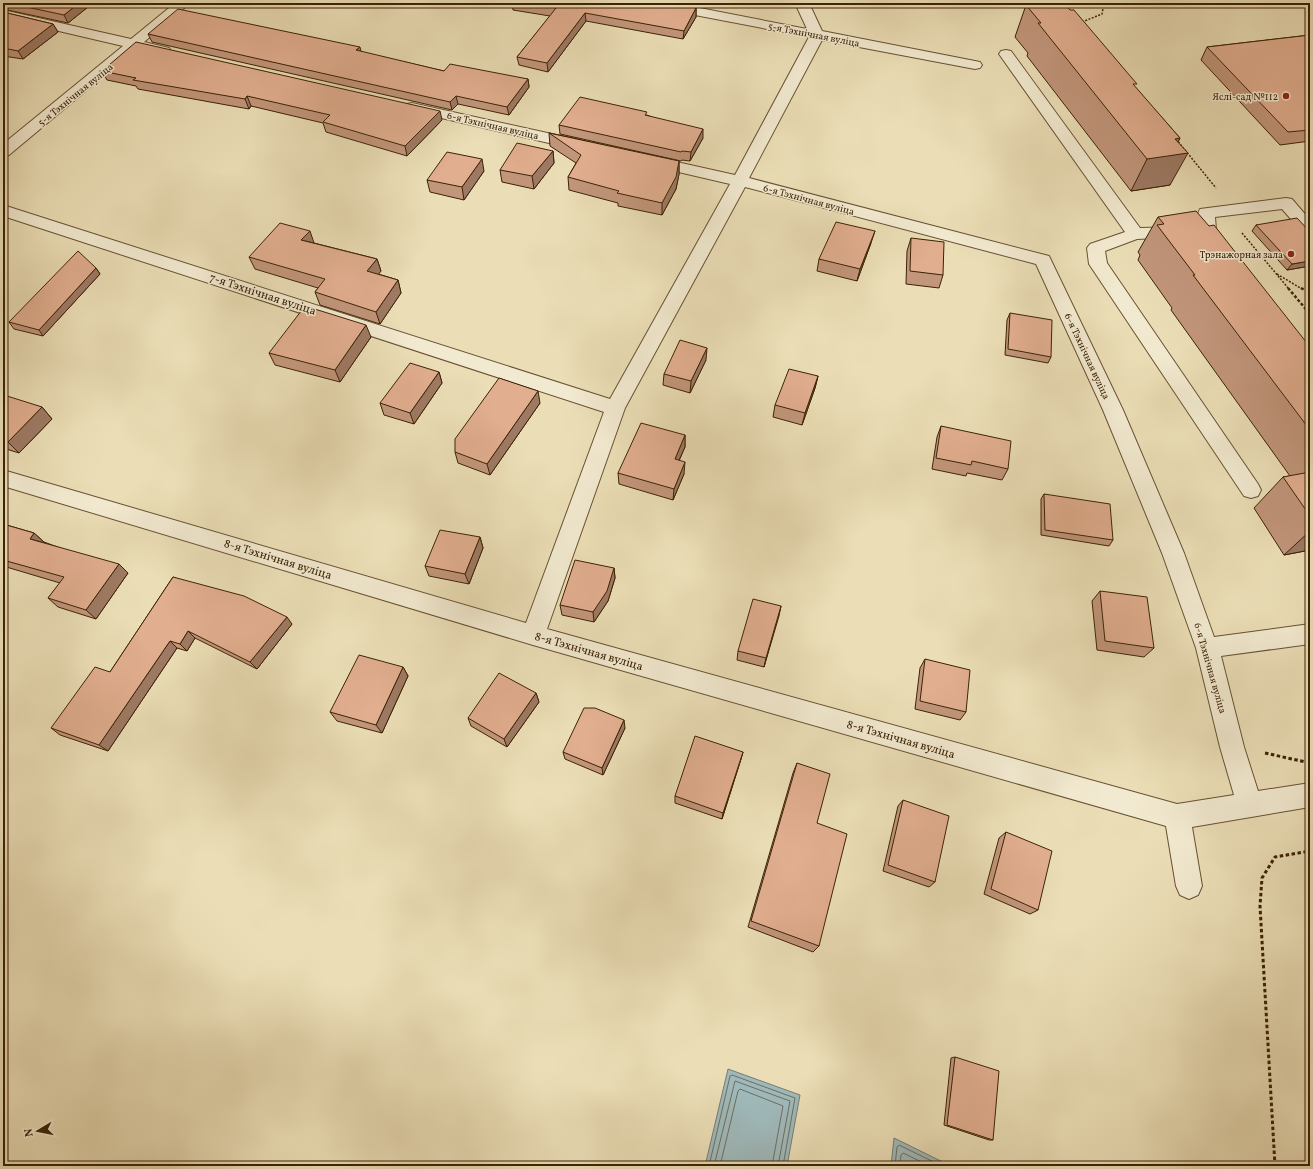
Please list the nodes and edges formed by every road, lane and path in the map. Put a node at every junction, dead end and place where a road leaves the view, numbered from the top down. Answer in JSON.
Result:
{"nodes":[{"id":1,"x":183,"y":3,"type":"edge"},
{"id":2,"x":653,"y":3,"type":"edge"},
{"id":3,"x":802,"y":3,"type":"edge"},
{"id":4,"x":1104,"y":3,"type":"edge"},
{"id":5,"x":3,"y":14,"type":"edge"},
{"id":6,"x":1085,"y":28,"type":"edge"},
{"id":7,"x":817,"y":35,"type":"junction"},
{"id":8,"x":135,"y":44,"type":"junction"},
{"id":9,"x":1006,"y":54,"type":"dead end"},
{"id":10,"x":181,"y":55,"type":"edge"},
{"id":11,"x":975,"y":65,"type":"dead end"},
{"id":12,"x":399,"y":104,"type":"edge"},
{"id":13,"x":1174,"y":137,"type":"edge"},
{"id":14,"x":593,"y":148,"type":"edge"},
{"id":15,"x":3,"y":152,"type":"edge"},
{"id":16,"x":632,"y":157,"type":"edge"},
{"id":17,"x":740,"y":181,"type":"junction"},
{"id":18,"x":3,"y":210,"type":"edge"},
{"id":19,"x":1226,"y":210,"type":"junction"},
{"id":20,"x":1310,"y":230,"type":"edge"},
{"id":21,"x":1135,"y":234,"type":"junction"},
{"id":22,"x":1275,"y":272,"type":"junction"},
{"id":23,"x":1310,"y":293,"type":"edge"},
{"id":24,"x":1310,"y":314,"type":"edge"},
{"id":25,"x":615,"y":408,"type":"junction"},
{"id":26,"x":3,"y":478,"type":"edge"},
{"id":27,"x":1251,"y":490,"type":"dead end"},
{"id":28,"x":1310,"y":634,"type":"edge"},
{"id":29,"x":533,"y":635,"type":"junction"},
{"id":30,"x":1207,"y":648,"type":"junction"},
{"id":31,"x":1232,"y":747,"type":"junction"},
{"id":32,"x":1310,"y":763,"type":"edge"},
{"id":33,"x":1310,"y":795,"type":"edge"},
{"id":34,"x":1250,"y":805,"type":"junction"},
{"id":35,"x":1177,"y":817,"type":"junction"},
{"id":36,"x":1310,"y":851,"type":"edge"},
{"id":37,"x":1189,"y":886,"type":"dead end"},
{"id":38,"x":1275,"y":1166,"type":"edge"}],
"edges":[{"from":1,"to":8,"type":"street","name":"5-я Тэхнічная вуліца"},
{"from":2,"to":7,"type":"street","name":"5-я Тэхнічная вуліца"},
{"from":3,"to":7,"type":"street"},
{"from":4,"to":6,"type":"path"},
{"from":5,"to":8,"type":"street"},
{"from":7,"to":11,"type":"street","name":"5-я Тэхнічная вуліца"},
{"from":7,"to":17,"type":"street"},
{"from":8,"to":10,"type":"street"},
{"from":8,"to":15,"type":"street","name":"5-я Тэхнічная вуліца"},
{"from":9,"to":21,"type":"street"},
{"from":12,"to":14,"type":"street","name":"6-я Тэхнічная вуліца"},
{"from":13,"to":19,"type":"path"},
{"from":16,"to":17,"type":"street","name":"6-я Тэхнічная вуліца"},
{"from":17,"to":25,"type":"street"},
{"from":17,"to":30,"type":"street","name":"6-я Тэхнічная вуліца"},
{"from":18,"to":25,"type":"street","name":"7-я Тэхнічная вуліца"},
{"from":19,"to":20,"type":"street"},
{"from":19,"to":21,"type":"street"},
{"from":19,"to":22,"type":"path"},
{"from":21,"to":27,"type":"street"},
{"from":22,"to":23,"type":"path"},
{"from":22,"to":24,"type":"path"},
{"from":25,"to":29,"type":"street"},
{"from":26,"to":29,"type":"street","name":"8-я Тэхнічная вуліца"},
{"from":28,"to":30,"type":"street"},
{"from":29,"to":35,"type":"street","name":"8-я Тэхнічная вуліца"},
{"from":30,"to":31,"type":"street","name":"6-я Тэхнічная вуліца"},
{"from":31,"to":32,"type":"path"},
{"from":31,"to":34,"type":"street","name":"6-я Тэхнічная вуліца"},
{"from":33,"to":34,"type":"street"},
{"from":34,"to":35,"type":"street"},
{"from":35,"to":37,"type":"street"},
{"from":36,"to":38,"type":"path"}]}
